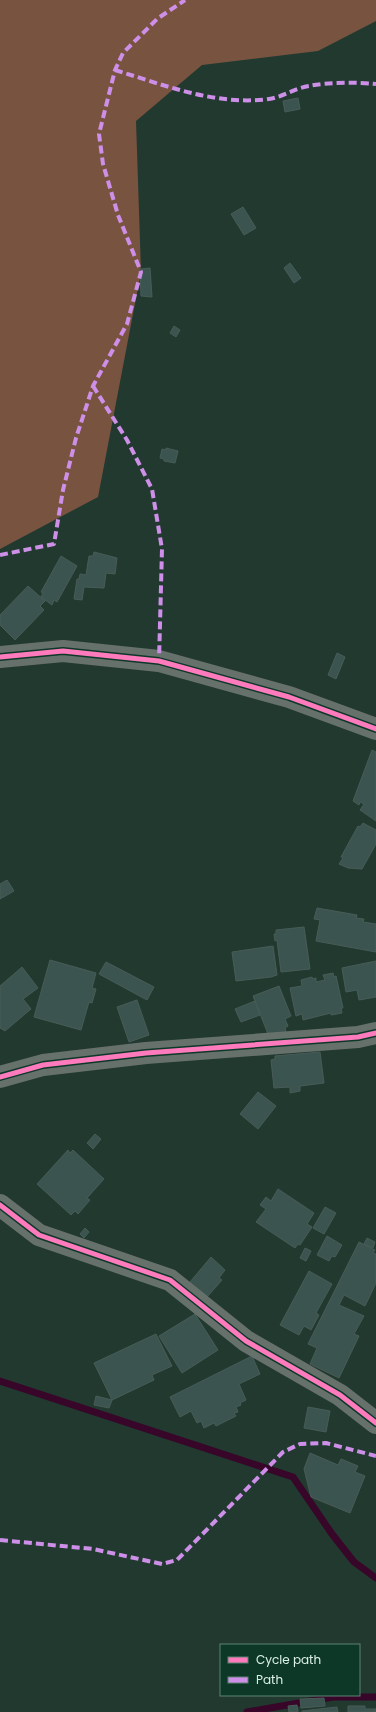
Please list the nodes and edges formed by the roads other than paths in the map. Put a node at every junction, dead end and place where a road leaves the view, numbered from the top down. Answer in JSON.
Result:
{"nodes":[{"id":1,"x":0,"y":657,"type":"edge"},
{"id":2,"x":376,"y":729,"type":"edge"},
{"id":3,"x":376,"y":1032,"type":"edge"},
{"id":4,"x":0,"y":1077,"type":"edge"},
{"id":5,"x":0,"y":1205,"type":"edge"},
{"id":6,"x":376,"y":1423,"type":"edge"}],
"edges":[{"from":1,"to":2,"type":"street"},
{"from":3,"to":4,"type":"street"},
{"from":5,"to":6,"type":"street"}]}
